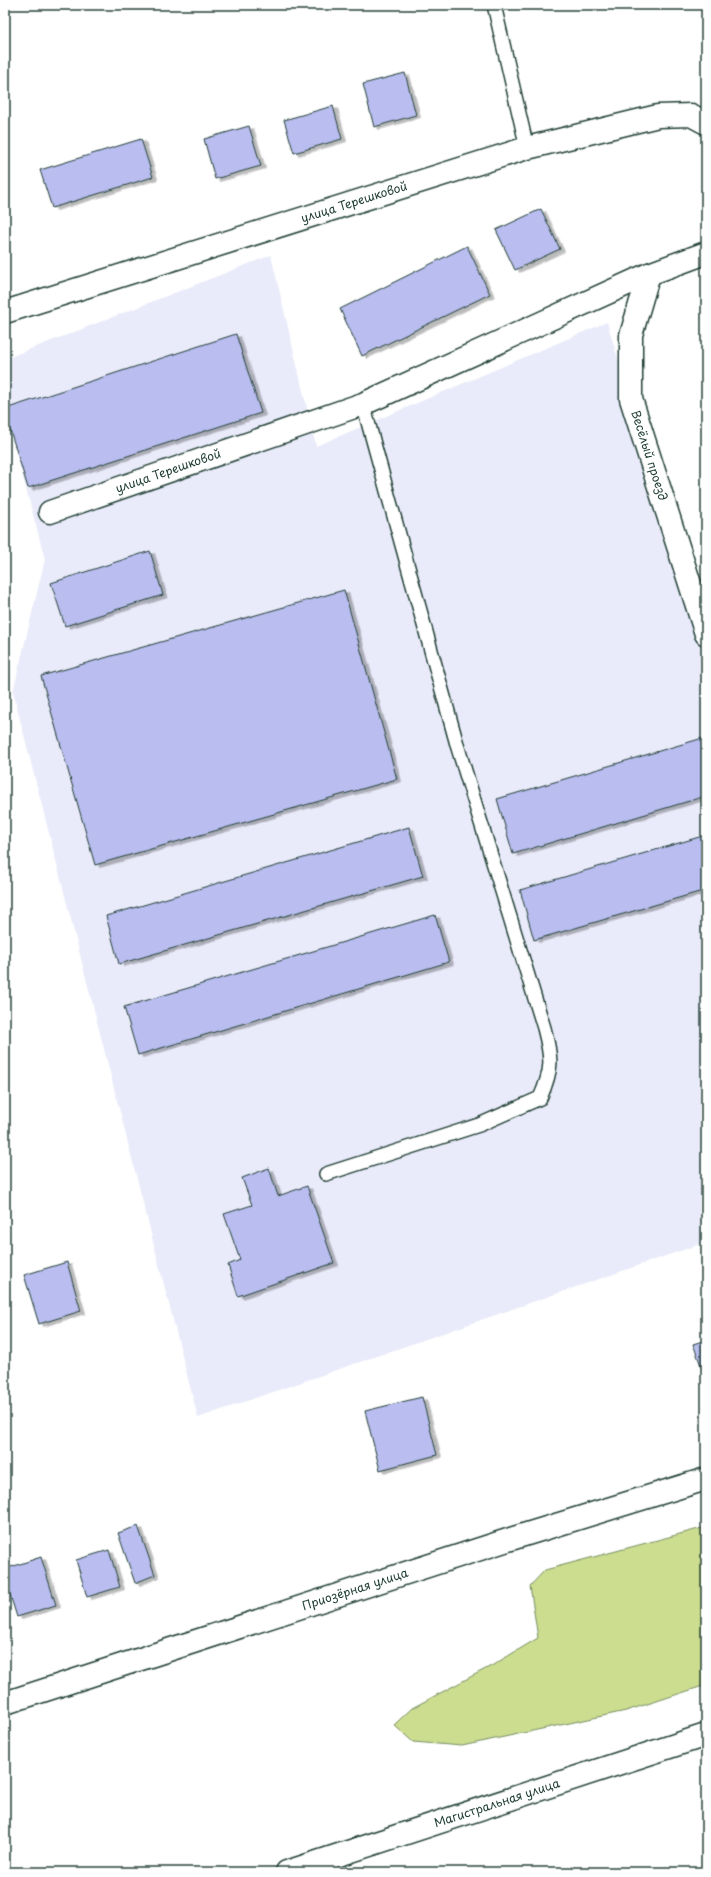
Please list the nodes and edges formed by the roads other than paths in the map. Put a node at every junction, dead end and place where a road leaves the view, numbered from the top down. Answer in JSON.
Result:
{"nodes":[{"id":1,"x":494,"y":5,"type":"edge"},
{"id":2,"x":706,"y":123,"type":"edge"},
{"id":3,"x":527,"y":148,"type":"junction"},
{"id":4,"x":706,"y":253,"type":"edge"},
{"id":5,"x":649,"y":274,"type":"junction"},
{"id":6,"x":5,"y":312,"type":"edge"},
{"id":7,"x":363,"y":404,"type":"junction"},
{"id":8,"x":50,"y":512,"type":"dead end"},
{"id":9,"x":706,"y":634,"type":"edge"},
{"id":10,"x":326,"y":1174,"type":"dead end"},
{"id":11,"x":706,"y":1479,"type":"edge"},
{"id":12,"x":5,"y":1703,"type":"edge"},
{"id":13,"x":706,"y":1735,"type":"edge"},
{"id":14,"x":287,"y":1872,"type":"edge"}],
"edges":[{"from":1,"to":3,"type":"lane"},
{"from":2,"to":3,"type":"street","name":"улица Терешковой"},
{"from":3,"to":6,"type":"street","name":"улица Терешковой"},
{"from":4,"to":5,"type":"street","name":"улица Терешковой"},
{"from":5,"to":7,"type":"street","name":"улица Терешковой"},
{"from":5,"to":9,"type":"street","name":"Весёлый проезд"},
{"from":7,"to":8,"type":"street","name":"улица Терешковой"},
{"from":7,"to":10,"type":"lane"},
{"from":11,"to":12,"type":"street","name":"Приозёрная улица"},
{"from":13,"to":14,"type":"street","name":"Магистральная улица"}]}
